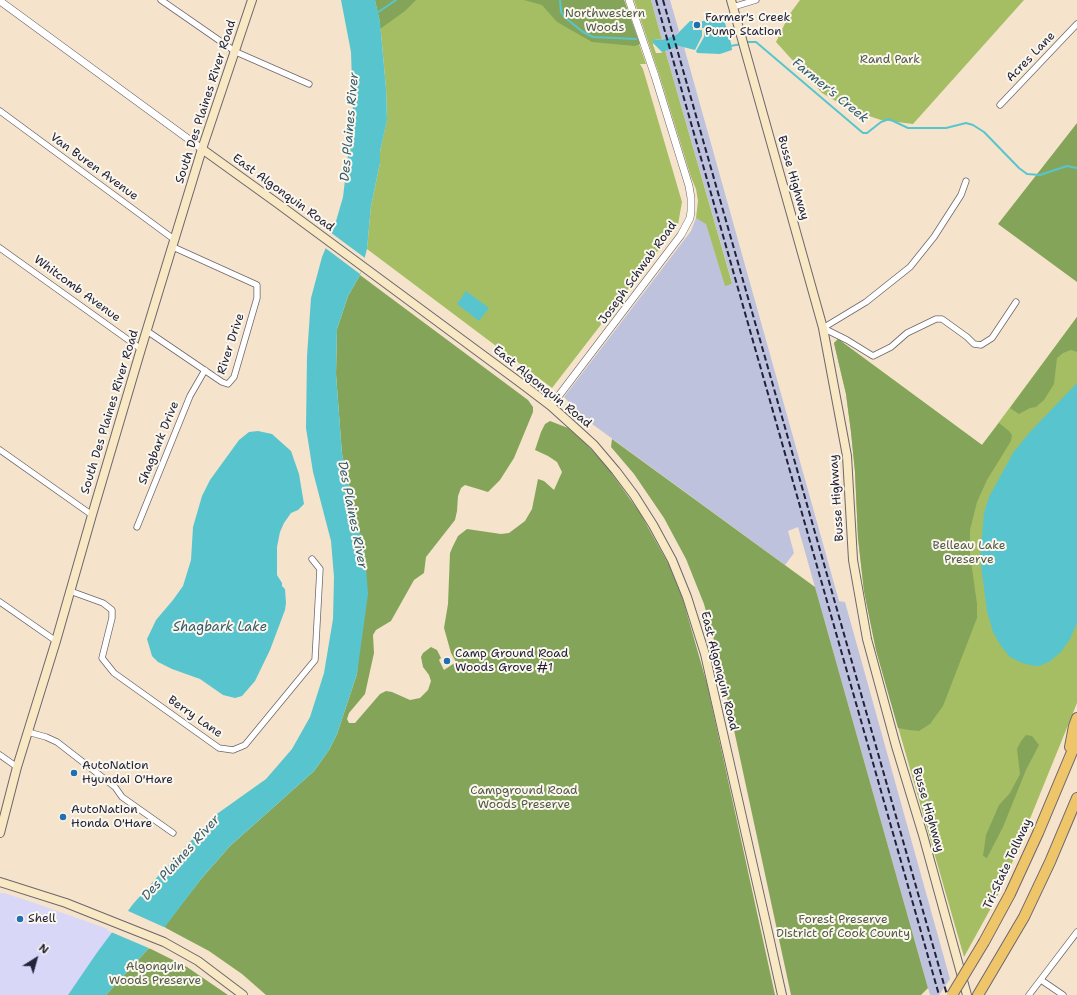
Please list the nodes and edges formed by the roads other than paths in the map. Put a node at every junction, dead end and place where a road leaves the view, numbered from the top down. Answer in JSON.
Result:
{"nodes":[{"id":1,"x":161,"y":0,"type":"edge"},
{"id":2,"x":252,"y":0,"type":"edge"},
{"id":3,"x":628,"y":0,"type":"edge"},
{"id":4,"x":756,"y":0,"type":"edge"},
{"id":5,"x":0,"y":1,"type":"edge"},
{"id":6,"x":732,"y":4,"type":"edge"},
{"id":7,"x":1077,"y":24,"type":"edge"},
{"id":8,"x":236,"y":52,"type":"junction"},
{"id":9,"x":309,"y":84,"type":"dead end"},
{"id":10,"x":1000,"y":105,"type":"dead end"},
{"id":11,"x":0,"y":112,"type":"edge"},
{"id":12,"x":202,"y":149,"type":"junction"},
{"id":13,"x":966,"y":181,"type":"dead end"},
{"id":14,"x":174,"y":243,"type":"junction"},
{"id":15,"x":0,"y":248,"type":"edge"},
{"id":16,"x":256,"y":285,"type":"joint"},
{"id":17,"x":1016,"y":302,"type":"dead end"},
{"id":18,"x":823,"y":328,"type":"junction"},
{"id":19,"x":147,"y":331,"type":"junction"},
{"id":20,"x":142,"y":349,"type":"junction"},
{"id":21,"x":205,"y":370,"type":"junction"},
{"id":22,"x":551,"y":406,"type":"junction"},
{"id":23,"x":0,"y":450,"type":"edge"},
{"id":24,"x":92,"y":515,"type":"junction"},
{"id":25,"x":136,"y":527,"type":"dead end"},
{"id":26,"x":312,"y":559,"type":"dead end"},
{"id":27,"x":70,"y":591,"type":"junction"},
{"id":28,"x":0,"y":602,"type":"edge"},
{"id":29,"x":56,"y":641,"type":"junction"},
{"id":30,"x":1077,"y":718,"type":"edge"},
{"id":31,"x":28,"y":732,"type":"junction"},
{"id":32,"x":1077,"y":740,"type":"edge"},
{"id":33,"x":0,"y":755,"type":"edge"},
{"id":34,"x":1068,"y":760,"type":"junction"},
{"id":35,"x":17,"y":767,"type":"junction"},
{"id":36,"x":1077,"y":798,"type":"edge"},
{"id":37,"x":0,"y":833,"type":"edge"},
{"id":38,"x":173,"y":833,"type":"dead end"},
{"id":39,"x":0,"y":882,"type":"edge"},
{"id":40,"x":1077,"y":932,"type":"edge"},
{"id":41,"x":1041,"y":980,"type":"junction"},
{"id":42,"x":243,"y":995,"type":"edge"},
{"id":43,"x":782,"y":995,"type":"edge"},
{"id":44,"x":952,"y":995,"type":"edge"},
{"id":45,"x":967,"y":995,"type":"edge"},
{"id":46,"x":978,"y":995,"type":"edge"},
{"id":47,"x":1029,"y":995,"type":"edge"},
{"id":48,"x":1063,"y":995,"type":"edge"}],
"edges":[{"from":1,"to":8,"type":"street"},
{"from":2,"to":8,"type":"main road","name":"South Des Plaines River Road"},
{"from":3,"to":22,"type":"street","name":"Joseph Schwab Road"},
{"from":4,"to":6,"type":"street"},
{"from":5,"to":12,"type":"street","name":"East Algonquin Road"},
{"from":6,"to":18,"type":"main road","name":"Busse Highway"},
{"from":7,"to":10,"type":"street","name":"Acres Lane"},
{"from":8,"to":9,"type":"street"},
{"from":8,"to":12,"type":"main road","name":"South Des Plaines River Road"},
{"from":11,"to":14,"type":"street","name":"Van Buren Avenue"},
{"from":12,"to":14,"type":"main road","name":"South Des Plaines River Road"},
{"from":12,"to":22,"type":"main road","name":"East Algonquin Road"},
{"from":13,"to":18,"type":"street"},
{"from":14,"to":16,"type":"street","name":"Van Buren Avenue"},
{"from":14,"to":19,"type":"main road","name":"South Des Plaines River Road"},
{"from":15,"to":20,"type":"street","name":"Whitcomb Avenue"},
{"from":16,"to":21,"type":"street","name":"River Drive"},
{"from":17,"to":18,"type":"street"},
{"from":18,"to":45,"type":"main road","name":"Busse Highway"},
{"from":19,"to":20,"type":"main road","name":"South Des Plaines River Road"},
{"from":19,"to":21,"type":"street","name":"River Drive"},
{"from":20,"to":24,"type":"main road","name":"South Des Plaines River Road"},
{"from":21,"to":25,"type":"street","name":"Shagbark Drive"},
{"from":22,"to":43,"type":"main road","name":"East Algonquin Road"},
{"from":23,"to":24,"type":"street"},
{"from":24,"to":27,"type":"main road","name":"South Des Plaines River Road"},
{"from":26,"to":27,"type":"street","name":"Berry Lane"},
{"from":27,"to":29,"type":"main road","name":"South Des Plaines River Road"},
{"from":28,"to":29,"type":"street"},
{"from":29,"to":31,"type":"main road","name":"South Des Plaines River Road"},
{"from":30,"to":34,"type":"highway"},
{"from":31,"to":35,"type":"main road","name":"South Des Plaines River Road"},
{"from":31,"to":38,"type":"street"},
{"from":32,"to":34,"type":"highway","name":"Tri-State Tollway"},
{"from":33,"to":35,"type":"street"},
{"from":34,"to":44,"type":"highway","name":"Tri-State Tollway","bridge":true},
{"from":35,"to":37,"type":"main road","name":"South Des Plaines River Road"},
{"from":36,"to":46,"type":"highway"},
{"from":39,"to":42,"type":"main road"},
{"from":40,"to":41,"type":"street"},
{"from":41,"to":47,"type":"street"},
{"from":41,"to":48,"type":"street"}]}
